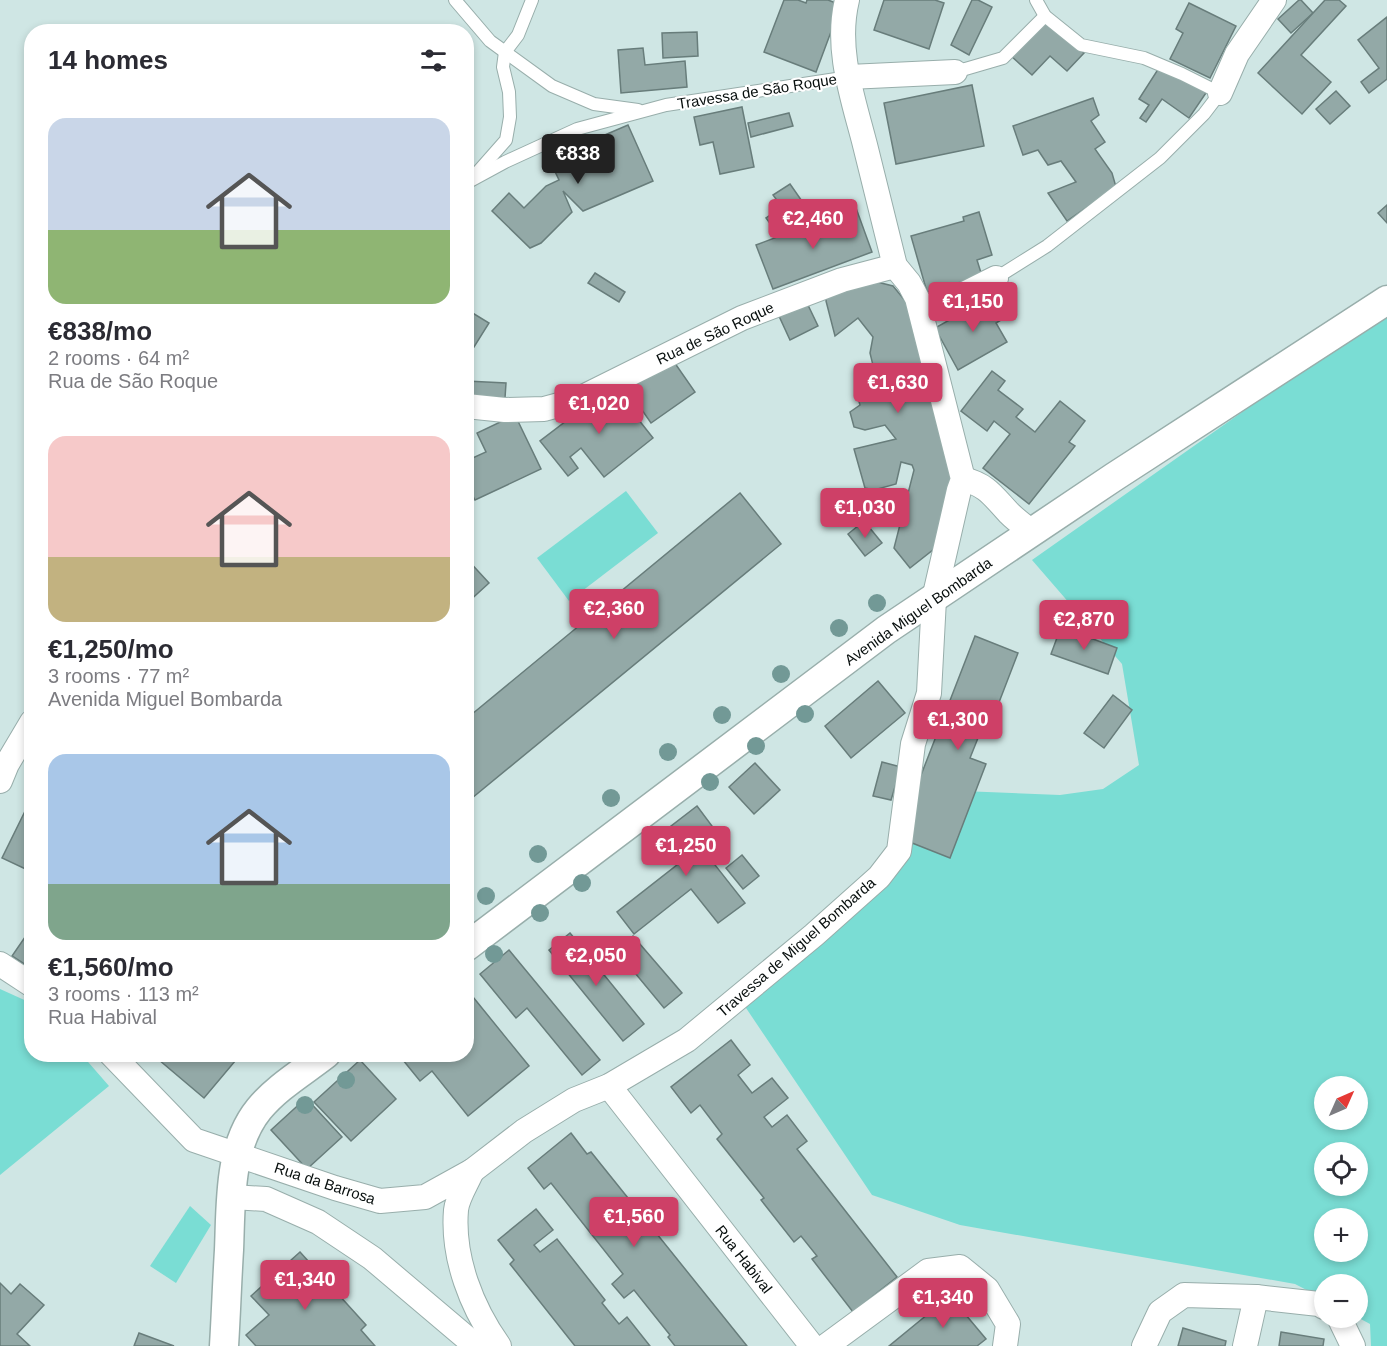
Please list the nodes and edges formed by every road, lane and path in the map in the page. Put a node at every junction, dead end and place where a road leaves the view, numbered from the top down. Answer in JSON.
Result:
{"nodes":[{"id":1,"x":455,"y":0,"type":"edge"},
{"id":2,"x":532,"y":0,"type":"edge"},
{"id":3,"x":847,"y":0,"type":"edge"},
{"id":4,"x":1036,"y":0,"type":"edge"},
{"id":5,"x":1274,"y":0,"type":"edge"},
{"id":6,"x":1045,"y":16,"type":"junction"},
{"id":7,"x":505,"y":52,"type":"junction"},
{"id":8,"x":955,"y":72,"type":"joint"},
{"id":9,"x":849,"y":77,"type":"junction"},
{"id":10,"x":1220,"y":93,"type":"junction"},
{"id":11,"x":644,"y":111,"type":"junction"},
{"id":12,"x":474,"y":176,"type":"edge"},
{"id":13,"x":474,"y":180,"type":"edge"},
{"id":14,"x":895,"y":266,"type":"junction"},
{"id":15,"x":996,"y":278,"type":"joint"},
{"id":16,"x":1387,"y":300,"type":"edge"},
{"id":17,"x":920,"y":308,"type":"junction"},
{"id":18,"x":474,"y":407,"type":"edge"},
{"id":19,"x":963,"y":478,"type":"junction"},
{"id":20,"x":1032,"y":532,"type":"junction"},
{"id":21,"x":934,"y":599,"type":"junction"},
{"id":22,"x":24,"y":735,"type":"edge"},
{"id":23,"x":0,"y":781,"type":"edge"},
{"id":24,"x":474,"y":941,"type":"edge"},
{"id":25,"x":0,"y":964,"type":"edge"},
{"id":26,"x":24,"y":980,"type":"edge"},
{"id":27,"x":119,"y":1062,"type":"edge"},
{"id":28,"x":316,"y":1062,"type":"edge"},
{"id":29,"x":609,"y":1086,"type":"junction"},
{"id":30,"x":238,"y":1154,"type":"junction"},
{"id":31,"x":472,"y":1171,"type":"junction"},
{"id":32,"x":232,"y":1197,"type":"junction"},
{"id":33,"x":1256,"y":1297,"type":"junction"},
{"id":34,"x":1314,"y":1303,"type":"edge"},
{"id":35,"x":1345,"y":1328,"type":"edge"},
{"id":36,"x":224,"y":1346,"type":"edge"},
{"id":37,"x":476,"y":1346,"type":"edge"},
{"id":38,"x":499,"y":1346,"type":"edge"},
{"id":39,"x":812,"y":1346,"type":"edge"},
{"id":40,"x":826,"y":1346,"type":"edge"},
{"id":41,"x":1005,"y":1346,"type":"edge"},
{"id":42,"x":1144,"y":1346,"type":"edge"},
{"id":43,"x":1245,"y":1346,"type":"edge"},
{"id":44,"x":1353,"y":1346,"type":"edge"}],
"edges":[{"from":1,"to":7,"type":"lane"},
{"from":2,"to":7,"type":"lane"},
{"from":3,"to":9,"type":"street"},
{"from":4,"to":6,"type":"lane"},
{"from":5,"to":10,"type":"street"},
{"from":6,"to":8,"type":"lane","name":"Travessa de São Roque"},
{"from":6,"to":10,"type":"lane"},
{"from":7,"to":11,"type":"lane"},
{"from":7,"to":12,"type":"lane"},
{"from":8,"to":9,"type":"street","name":"Travessa de São Roque"},
{"from":9,"to":11,"type":"lane","name":"Travessa de São Roque"},
{"from":9,"to":14,"type":"street"},
{"from":10,"to":15,"type":"lane"},
{"from":11,"to":13,"type":"lane","name":"Travessa de São Roque"},
{"from":14,"to":17,"type":"street"},
{"from":14,"to":18,"type":"street","name":"Rua de São Roque"},
{"from":15,"to":17,"type":"street"},
{"from":16,"to":20,"type":"street","name":"Avenida Miguel Bombarda"},
{"from":17,"to":19,"type":"street"},
{"from":19,"to":20,"type":"street"},
{"from":19,"to":21,"type":"street","name":"Travessa de Miguel Bombarda"},
{"from":20,"to":21,"type":"street","name":"Avenida Miguel Bombarda"},
{"from":21,"to":24,"type":"street","name":"Avenida Miguel Bombarda"},
{"from":21,"to":29,"type":"street","name":"Travessa de Miguel Bombarda"},
{"from":22,"to":23,"type":"street"},
{"from":25,"to":26,"type":"street"},
{"from":27,"to":30,"type":"street","name":"Rua da Barrosa"},
{"from":28,"to":30,"type":"street"},
{"from":29,"to":31,"type":"street","name":"Travessa de Miguel Bombarda"},
{"from":29,"to":39,"type":"street","name":"Rua Habival"},
{"from":30,"to":31,"type":"street","name":"Rua da Barrosa"},
{"from":30,"to":32,"type":"street"},
{"from":31,"to":38,"type":"street"},
{"from":32,"to":36,"type":"street"},
{"from":32,"to":37,"type":"street"},
{"from":33,"to":34,"type":"street"},
{"from":33,"to":42,"type":"street"},
{"from":33,"to":43,"type":"street"},
{"from":35,"to":44,"type":"street"},
{"from":40,"to":41,"type":"street"}]}
